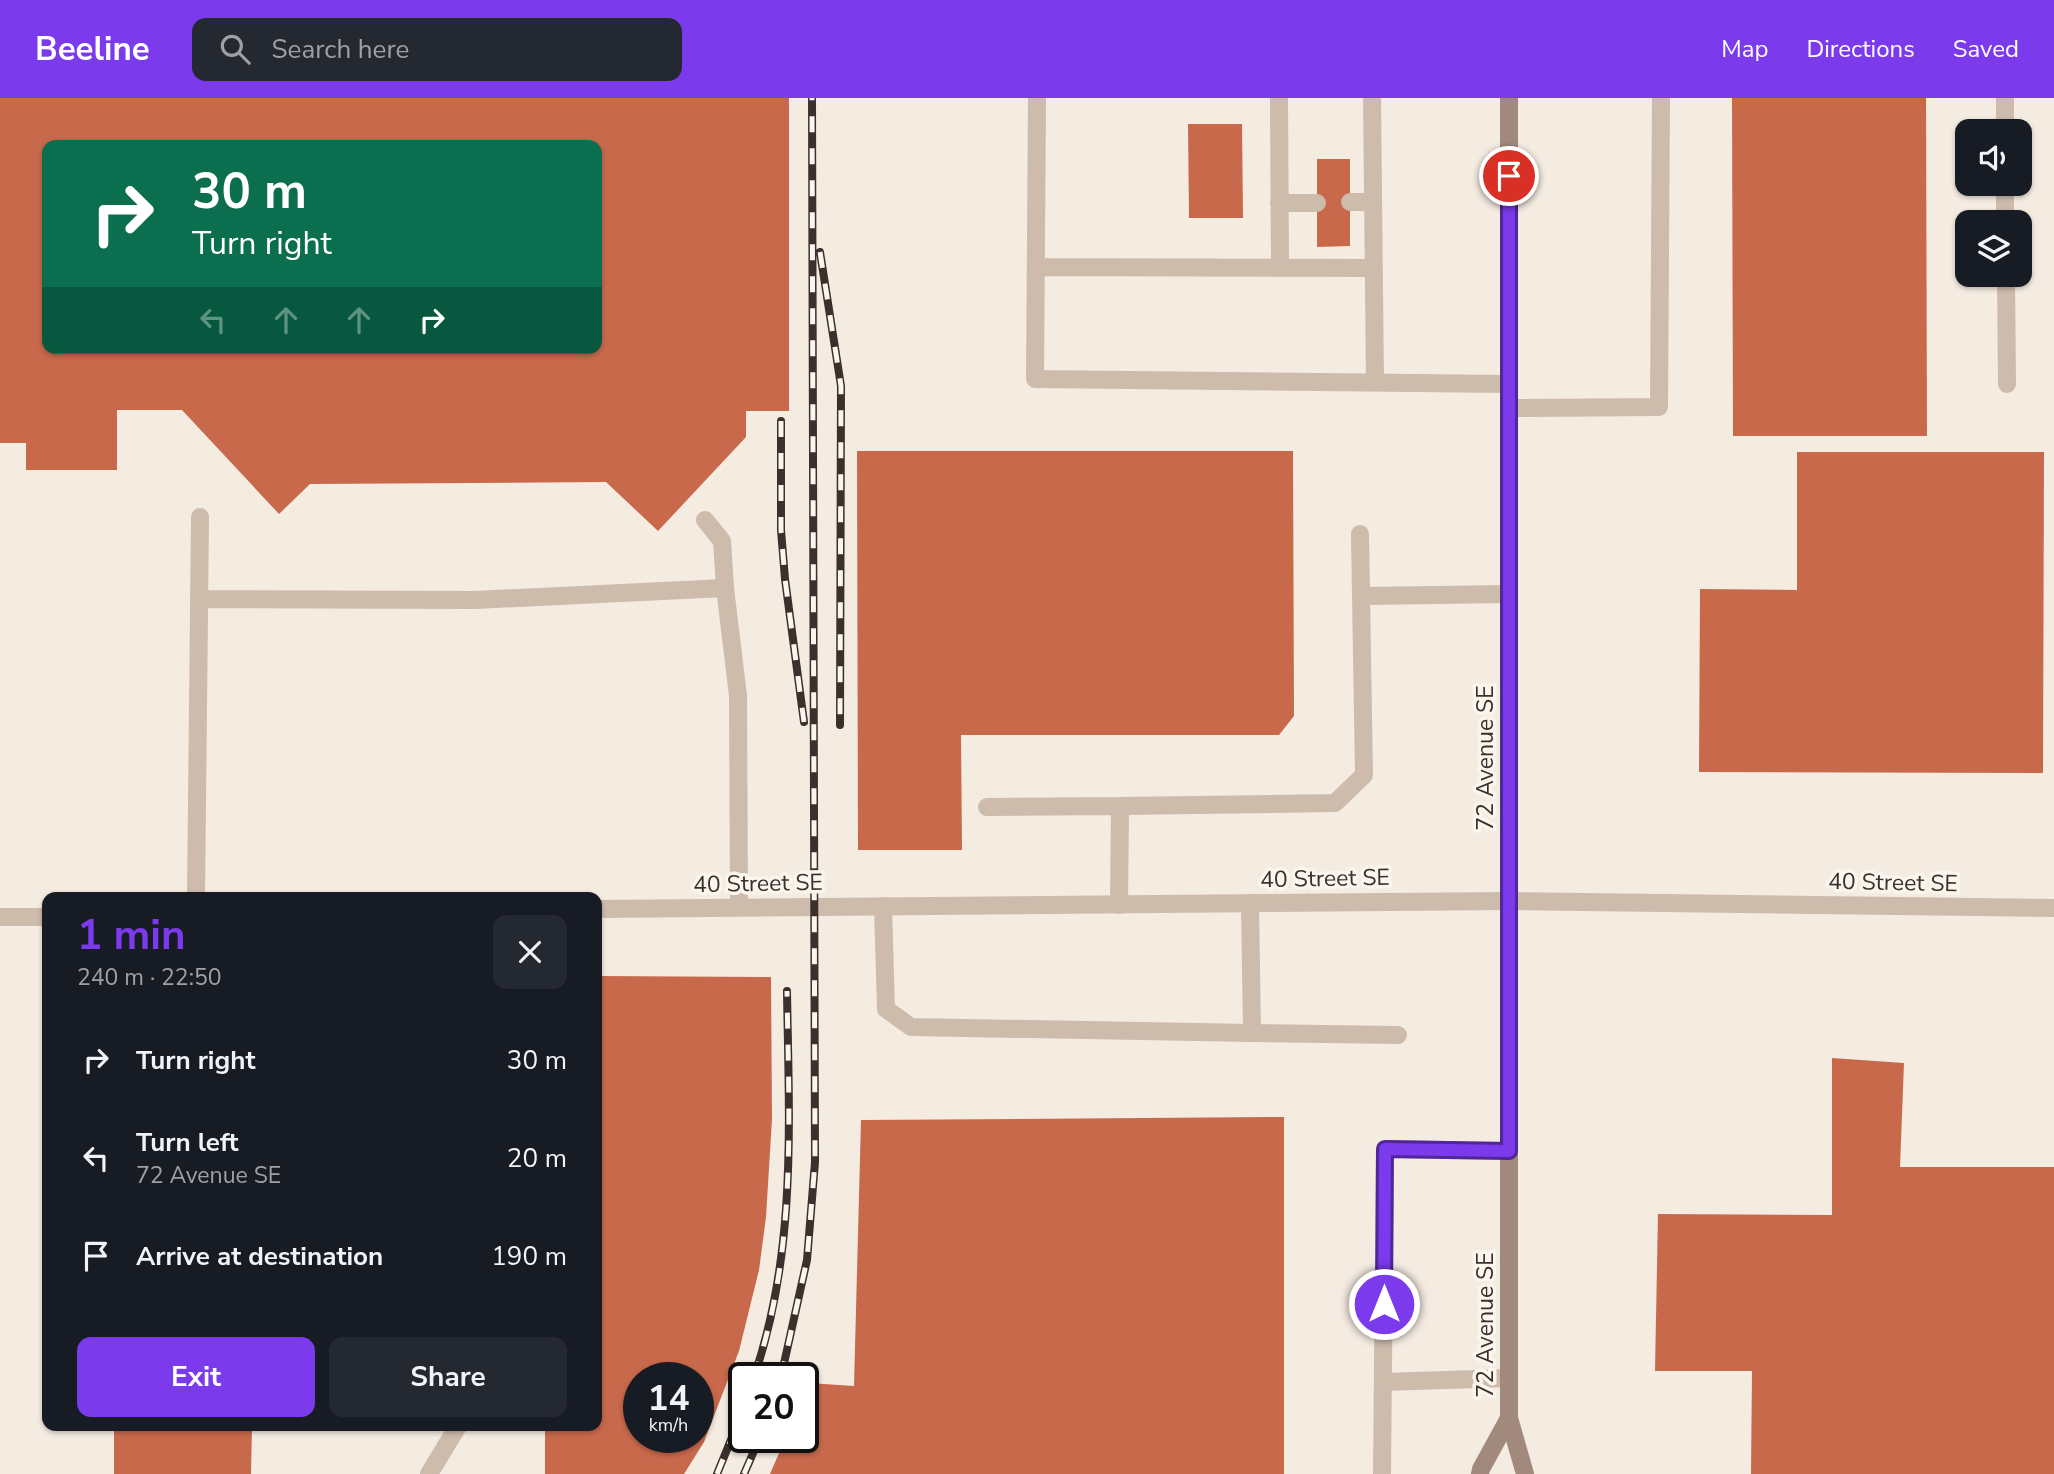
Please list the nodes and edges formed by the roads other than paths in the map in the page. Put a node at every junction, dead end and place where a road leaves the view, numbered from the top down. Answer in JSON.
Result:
{"nodes":[{"id":1,"x":1037,"y":98,"type":"edge"},
{"id":2,"x":1279,"y":98,"type":"edge"},
{"id":3,"x":1372,"y":98,"type":"edge"},
{"id":4,"x":1509,"y":98,"type":"edge"},
{"id":5,"x":1661,"y":98,"type":"edge"},
{"id":6,"x":2005,"y":98,"type":"edge"},
{"id":7,"x":2005,"y":119,"type":"edge"},
{"id":8,"x":1350,"y":202,"type":"dead end"},
{"id":9,"x":1373,"y":202,"type":"junction"},
{"id":10,"x":1279,"y":203,"type":"junction"},
{"id":11,"x":1317,"y":203,"type":"dead end"},
{"id":12,"x":1036,"y":267,"type":"junction"},
{"id":13,"x":1280,"y":268,"type":"junction"},
{"id":14,"x":1373,"y":268,"type":"junction"},
{"id":15,"x":2006,"y":287,"type":"edge"},
{"id":16,"x":1375,"y":382,"type":"junction"},
{"id":17,"x":1509,"y":384,"type":"junction"},
{"id":18,"x":2007,"y":384,"type":"dead end"},
{"id":19,"x":1509,"y":408,"type":"junction"},
{"id":20,"x":200,"y":517,"type":"dead end"},
{"id":21,"x":705,"y":520,"type":"dead end"},
{"id":22,"x":1360,"y":534,"type":"dead end"},
{"id":23,"x":725,"y":588,"type":"junction"},
{"id":24,"x":1509,"y":594,"type":"junction"},
{"id":25,"x":1362,"y":596,"type":"junction"},
{"id":26,"x":199,"y":599,"type":"junction"},
{"id":27,"x":1120,"y":806,"type":"junction"},
{"id":28,"x":987,"y":807,"type":"dead end"},
{"id":29,"x":196,"y":892,"type":"edge"},
{"id":30,"x":1509,"y":901,"type":"junction"},
{"id":31,"x":1250,"y":903,"type":"junction"},
{"id":32,"x":1119,"y":905,"type":"junction"},
{"id":33,"x":883,"y":906,"type":"junction"},
{"id":34,"x":739,"y":907,"type":"junction"},
{"id":35,"x":2054,"y":908,"type":"edge"},
{"id":36,"x":602,"y":909,"type":"edge"},
{"id":37,"x":0,"y":917,"type":"edge"},
{"id":38,"x":42,"y":917,"type":"edge"},
{"id":39,"x":1252,"y":1033,"type":"junction"},
{"id":40,"x":1398,"y":1035,"type":"dead end"},
{"id":41,"x":1509,"y":1151,"type":"junction"},
{"id":42,"x":1509,"y":1378,"type":"junction"},
{"id":43,"x":1384,"y":1382,"type":"junction"},
{"id":44,"x":1509,"y":1418,"type":"junction"},
{"id":45,"x":455,"y":1431,"type":"edge"},
{"id":46,"x":429,"y":1474,"type":"edge"},
{"id":47,"x":1382,"y":1474,"type":"edge"},
{"id":48,"x":1480,"y":1474,"type":"edge"},
{"id":49,"x":1525,"y":1474,"type":"edge"}],
"edges":[{"from":1,"to":12,"type":"street"},
{"from":2,"to":10,"type":"street"},
{"from":3,"to":9,"type":"street"},
{"from":4,"to":17,"type":"street","name":"72 Avenue SE"},
{"from":5,"to":19,"type":"street"},
{"from":6,"to":7,"type":"street"},
{"from":8,"to":9,"type":"street"},
{"from":9,"to":14,"type":"street"},
{"from":10,"to":11,"type":"street"},
{"from":10,"to":13,"type":"street"},
{"from":12,"to":13,"type":"street"},
{"from":12,"to":16,"type":"street"},
{"from":13,"to":14,"type":"street"},
{"from":14,"to":16,"type":"street"},
{"from":15,"to":18,"type":"street"},
{"from":16,"to":17,"type":"street"},
{"from":17,"to":19,"type":"street","name":"72 Avenue SE"},
{"from":19,"to":24,"type":"street","name":"72 Avenue SE"},
{"from":20,"to":26,"type":"street"},
{"from":21,"to":23,"type":"street"},
{"from":22,"to":25,"type":"street"},
{"from":23,"to":26,"type":"street"},
{"from":23,"to":34,"type":"street"},
{"from":24,"to":25,"type":"street"},
{"from":24,"to":30,"type":"street","name":"72 Avenue SE"},
{"from":25,"to":27,"type":"street"},
{"from":26,"to":29,"type":"street"},
{"from":27,"to":28,"type":"street"},
{"from":27,"to":32,"type":"street"},
{"from":30,"to":31,"type":"street","name":"40 Street SE"},
{"from":30,"to":35,"type":"street","name":"40 Street SE"},
{"from":30,"to":41,"type":"street","name":"72 Avenue SE"},
{"from":31,"to":32,"type":"street","name":"40 Street SE"},
{"from":31,"to":39,"type":"street"},
{"from":32,"to":33,"type":"street","name":"40 Street SE"},
{"from":33,"to":34,"type":"street","name":"40 Street SE"},
{"from":33,"to":39,"type":"street"},
{"from":34,"to":36,"type":"street","name":"40 Street SE"},
{"from":37,"to":38,"type":"street"},
{"from":39,"to":40,"type":"street"},
{"from":41,"to":42,"type":"street","name":"72 Avenue SE"},
{"from":41,"to":43,"type":"street"},
{"from":42,"to":43,"type":"street"},
{"from":42,"to":44,"type":"street","name":"72 Avenue SE"},
{"from":43,"to":47,"type":"street"},
{"from":44,"to":48,"type":"street","name":"72 Avenue SE"},
{"from":44,"to":49,"type":"street","name":"72 Avenue SE"},
{"from":45,"to":46,"type":"street"}]}
